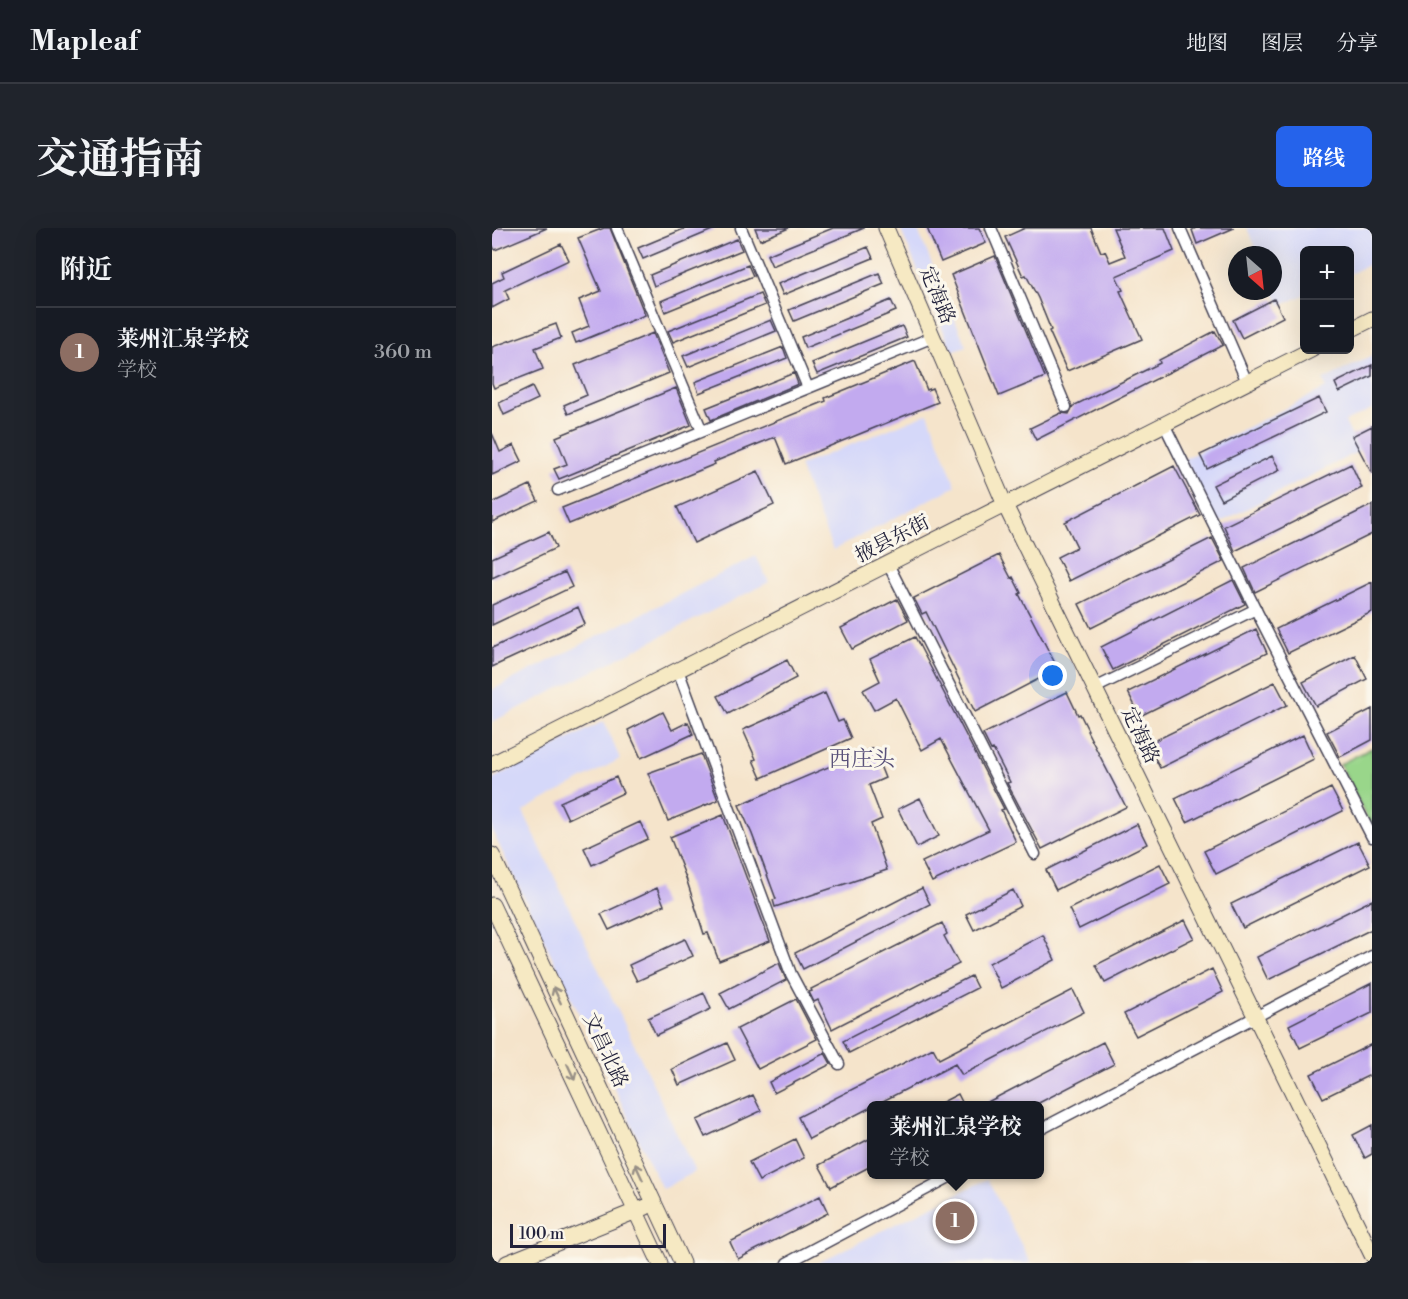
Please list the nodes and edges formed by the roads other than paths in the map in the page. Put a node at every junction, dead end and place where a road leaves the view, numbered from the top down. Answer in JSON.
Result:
{"nodes":[{"id":1,"x":617,"y":228,"type":"edge"},
{"id":2,"x":741,"y":228,"type":"edge"},
{"id":3,"x":886,"y":228,"type":"edge"},
{"id":4,"x":991,"y":228,"type":"edge"},
{"id":5,"x":1180,"y":228,"type":"edge"},
{"id":6,"x":1372,"y":319,"type":"edge"},
{"id":7,"x":1354,"y":328,"type":"edge"},
{"id":8,"x":933,"y":337,"type":"junction"},
{"id":9,"x":1303,"y":354,"type":"edge"},
{"id":10,"x":1247,"y":382,"type":"junction"},
{"id":11,"x":808,"y":388,"type":"junction"},
{"id":12,"x":1066,"y":407,"type":"dead end"},
{"id":13,"x":1164,"y":424,"type":"junction"},
{"id":14,"x":702,"y":431,"type":"junction"},
{"id":15,"x":558,"y":490,"type":"dead end"},
{"id":16,"x":1005,"y":505,"type":"junction"},
{"id":17,"x":888,"y":564,"type":"junction"},
{"id":18,"x":1256,"y":609,"type":"junction"},
{"id":19,"x":678,"y":670,"type":"junction"},
{"id":20,"x":1095,"y":688,"type":"junction"},
{"id":21,"x":492,"y":764,"type":"edge"},
{"id":22,"x":1372,"y":837,"type":"edge"},
{"id":23,"x":1035,"y":854,"type":"dead end"},
{"id":24,"x":492,"y":855,"type":"edge"},
{"id":25,"x":492,"y":905,"type":"edge"},
{"id":26,"x":1372,"y":956,"type":"edge"},
{"id":27,"x":1255,"y":1017,"type":"junction"},
{"id":28,"x":839,"y":1064,"type":"dead end"},
{"id":29,"x":1044,"y":1127,"type":"edge"},
{"id":30,"x":946,"y":1179,"type":"edge"},
{"id":31,"x":654,"y":1204,"type":"junction"},
{"id":32,"x":637,"y":1212,"type":"junction"},
{"id":33,"x":1372,"y":1255,"type":"edge"},
{"id":34,"x":507,"y":1263,"type":"edge"},
{"id":35,"x":660,"y":1263,"type":"edge"},
{"id":36,"x":682,"y":1263,"type":"edge"},
{"id":37,"x":787,"y":1263,"type":"edge"}],
"edges":[{"from":1,"to":14,"type":"street"},
{"from":2,"to":11,"type":"street"},
{"from":3,"to":8,"type":"main road","name":"定海路"},
{"from":4,"to":12,"type":"street"},
{"from":5,"to":10,"type":"street"},
{"from":6,"to":7,"type":"main road"},
{"from":8,"to":11,"type":"street"},
{"from":8,"to":16,"type":"main road","name":"定海路"},
{"from":9,"to":10,"type":"main road","name":"掖县东街"},
{"from":10,"to":13,"type":"main road","name":"掖县东街"},
{"from":11,"to":14,"type":"street"},
{"from":13,"to":16,"type":"main road","name":"掖县东街"},
{"from":13,"to":18,"type":"street"},
{"from":14,"to":15,"type":"street"},
{"from":16,"to":17,"type":"main road","name":"掖县东街"},
{"from":16,"to":20,"type":"main road","name":"定海路"},
{"from":17,"to":19,"type":"main road","name":"掖县东街"},
{"from":17,"to":23,"type":"street"},
{"from":18,"to":20,"type":"street"},
{"from":18,"to":22,"type":"street"},
{"from":19,"to":21,"type":"main road","name":"掖县东街"},
{"from":19,"to":28,"type":"street"},
{"from":20,"to":27,"type":"main road","name":"定海路"},
{"from":31,"to":24,"type":"main road","name":"文昌北路","one_way":true},
{"from":25,"to":32,"type":"main road","name":"文昌北路","one_way":true},
{"from":26,"to":27,"type":"street"},
{"from":27,"to":29,"type":"street"},
{"from":27,"to":33,"type":"main road","name":"定海路"},
{"from":30,"to":37,"type":"street"},
{"from":31,"to":32,"type":"main road"},
{"from":31,"to":36,"type":"main road","name":"文昌北路"},
{"from":32,"to":34,"type":"main road"},
{"from":32,"to":35,"type":"main road","name":"文昌北路"}]}
